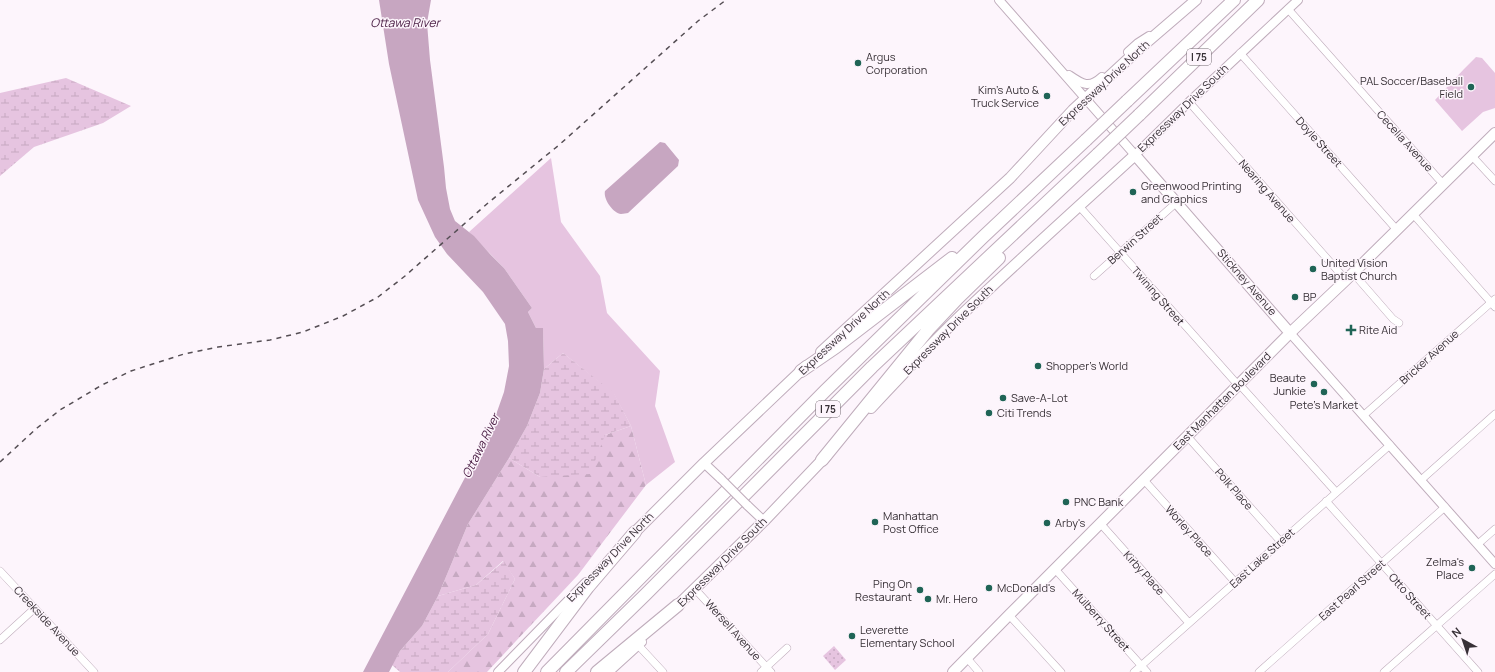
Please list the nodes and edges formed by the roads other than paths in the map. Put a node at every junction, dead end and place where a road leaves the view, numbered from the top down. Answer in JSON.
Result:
{"nodes":[{"id":1,"x":1000,"y":0,"type":"edge"},
{"id":2,"x":1196,"y":0,"type":"edge"},
{"id":3,"x":1229,"y":0,"type":"edge"},
{"id":4,"x":1234,"y":0,"type":"edge"},
{"id":5,"x":1258,"y":0,"type":"edge"},
{"id":6,"x":1298,"y":0,"type":"edge"},
{"id":7,"x":1288,"y":9,"type":"junction"},
{"id":8,"x":1182,"y":12,"type":"junction"},
{"id":9,"x":1188,"y":44,"type":"junction"},
{"id":10,"x":1240,"y":53,"type":"junction"},
{"id":11,"x":1060,"y":69,"type":"junction"},
{"id":12,"x":1086,"y":99,"type":"junction"},
{"id":13,"x":1189,"y":102,"type":"junction"},
{"id":14,"x":1495,"y":133,"type":"edge"},
{"id":15,"x":1098,"y":154,"type":"junction"},
{"id":16,"x":1135,"y":155,"type":"junction"},
{"id":17,"x":1472,"y":156,"type":"junction"},
{"id":18,"x":1495,"y":181,"type":"edge"},
{"id":19,"x":1443,"y":184,"type":"junction"},
{"id":20,"x":1176,"y":202,"type":"junction"},
{"id":21,"x":1079,"y":206,"type":"junction"},
{"id":22,"x":1413,"y":214,"type":"junction"},
{"id":23,"x":1006,"y":215,"type":"junction"},
{"id":24,"x":1397,"y":230,"type":"junction"},
{"id":25,"x":1120,"y":253,"type":"junction"},
{"id":26,"x":1094,"y":276,"type":"dead end"},
{"id":27,"x":1350,"y":277,"type":"junction"},
{"id":28,"x":1494,"y":303,"type":"edge"},
{"id":29,"x":1399,"y":323,"type":"dead end"},
{"id":30,"x":1290,"y":332,"type":"junction"},
{"id":31,"x":801,"y":371,"type":"junction"},
{"id":32,"x":1238,"y":385,"type":"junction"},
{"id":33,"x":1495,"y":414,"type":"edge"},
{"id":34,"x":1364,"y":415,"type":"junction"},
{"id":35,"x":1188,"y":436,"type":"junction"},
{"id":36,"x":1390,"y":445,"type":"junction"},
{"id":37,"x":822,"y":460,"type":"junction"},
{"id":38,"x":704,"y":462,"type":"junction"},
{"id":39,"x":1144,"y":480,"type":"junction"},
{"id":40,"x":1421,"y":480,"type":"junction"},
{"id":41,"x":1336,"y":492,"type":"junction"},
{"id":42,"x":1326,"y":501,"type":"junction"},
{"id":43,"x":1445,"y":507,"type":"junction"},
{"id":44,"x":764,"y":521,"type":"junction"},
{"id":45,"x":1100,"y":523,"type":"junction"},
{"id":46,"x":1495,"y":529,"type":"edge"},
{"id":47,"x":635,"y":532,"type":"junction"},
{"id":48,"x":1281,"y":542,"type":"junction"},
{"id":49,"x":1478,"y":544,"type":"junction"},
{"id":50,"x":1382,"y":563,"type":"junction"},
{"id":51,"x":1495,"y":564,"type":"edge"},
{"id":52,"x":1055,"y":569,"type":"junction"},
{"id":53,"x":0,"y":571,"type":"edge"},
{"id":54,"x":1495,"y":574,"type":"edge"},
{"id":55,"x":1235,"y":582,"type":"junction"},
{"id":56,"x":695,"y":589,"type":"junction"},
{"id":57,"x":678,"y":605,"type":"junction"},
{"id":58,"x":34,"y":608,"type":"junction"},
{"id":59,"x":1009,"y":614,"type":"junction"},
{"id":60,"x":1189,"y":623,"type":"junction"},
{"id":61,"x":1437,"y":626,"type":"junction"},
{"id":62,"x":0,"y":640,"type":"edge"},
{"id":63,"x":638,"y":645,"type":"junction"},
{"id":64,"x":787,"y":648,"type":"dead end"},
{"id":65,"x":967,"y":658,"type":"junction"},
{"id":66,"x":1141,"y":665,"type":"junction"},
{"id":67,"x":766,"y":670,"type":"edge"},
{"id":68,"x":94,"y":672,"type":"edge"},
{"id":69,"x":498,"y":672,"type":"edge"},
{"id":70,"x":524,"y":672,"type":"edge"},
{"id":71,"x":547,"y":672,"type":"edge"},
{"id":72,"x":566,"y":672,"type":"edge"},
{"id":73,"x":597,"y":672,"type":"edge"},
{"id":74,"x":608,"y":672,"type":"edge"},
{"id":75,"x":663,"y":672,"type":"edge"},
{"id":76,"x":953,"y":672,"type":"edge"},
{"id":77,"x":979,"y":672,"type":"edge"},
{"id":78,"x":1061,"y":672,"type":"edge"},
{"id":79,"x":1134,"y":672,"type":"edge"},
{"id":80,"x":1147,"y":672,"type":"edge"},
{"id":81,"x":1259,"y":672,"type":"edge"},
{"id":82,"x":1384,"y":672,"type":"edge"},
{"id":83,"x":1478,"y":672,"type":"edge"}],
"edges":[{"from":1,"to":11,"type":"street","name":"Stickney Avenue"},
{"from":2,"to":8,"type":"main road","name":"Expressway Drive North"},
{"from":3,"to":9,"type":"highway"},
{"from":4,"to":9,"type":"highway","number":"I 75"},
{"from":5,"to":15,"type":"highway","number":"I 75","bridge":true},
{"from":6,"to":7,"type":"street","name":"Expressway Drive South"},
{"from":7,"to":10,"type":"street","name":"Expressway Drive South"},
{"from":7,"to":19,"type":"street","name":"Cecelia Avenue"},
{"from":8,"to":11,"type":"street"},
{"from":8,"to":12,"type":"main road","name":"Expressway Drive North"},
{"from":9,"to":23,"type":"highway","number":"I 75","bridge":true},
{"from":10,"to":13,"type":"street","name":"Expressway Drive South"},
{"from":10,"to":24,"type":"street","name":"Doyle Street"},
{"from":11,"to":12,"type":"street","name":"Stickney Avenue"},
{"from":12,"to":16,"type":"street","name":"Stickney Avenue"},
{"from":12,"to":31,"type":"main road","name":"Expressway Drive North"},
{"from":13,"to":16,"type":"street","name":"Expressway Drive South"},
{"from":13,"to":27,"type":"street","name":"Nearing Avenue"},
{"from":14,"to":17,"type":"main road","name":"East Manhattan Boulevard"},
{"from":15,"to":37,"type":"highway"},
{"from":15,"to":72,"type":"highway","number":"I 75"},
{"from":16,"to":20,"type":"main road","name":"Stickney Avenue"},
{"from":16,"to":21,"type":"main road","name":"Expressway Drive South"},
{"from":17,"to":18,"type":"street"},
{"from":17,"to":19,"type":"main road","name":"East Manhattan Boulevard"},
{"from":19,"to":22,"type":"main road","name":"East Manhattan Boulevard"},
{"from":20,"to":25,"type":"street","name":"Berwin Street"},
{"from":20,"to":30,"type":"main road","name":"Stickney Avenue"},
{"from":21,"to":25,"type":"street","name":"Twining Street"},
{"from":21,"to":37,"type":"main road","name":"Expressway Drive South"},
{"from":22,"to":24,"type":"main road","name":"East Manhattan Boulevard"},
{"from":22,"to":28,"type":"street"},
{"from":23,"to":31,"type":"highway"},
{"from":23,"to":71,"type":"highway","number":"I 75"},
{"from":24,"to":27,"type":"main road","name":"East Manhattan Boulevard"},
{"from":25,"to":26,"type":"street","name":"Berwin Street"},
{"from":25,"to":32,"type":"street","name":"Twining Street"},
{"from":27,"to":29,"type":"street","name":"Nearing Avenue"},
{"from":27,"to":30,"type":"main road","name":"East Manhattan Boulevard"},
{"from":28,"to":34,"type":"street","name":"Bricker Avenue"},
{"from":30,"to":32,"type":"main road","name":"East Manhattan Boulevard"},
{"from":30,"to":34,"type":"street","name":"Stickney Avenue"},
{"from":31,"to":38,"type":"main road","name":"Expressway Drive North"},
{"from":32,"to":35,"type":"main road","name":"East Manhattan Boulevard"},
{"from":32,"to":41,"type":"street","name":"Twining Street"},
{"from":33,"to":40,"type":"street"},
{"from":34,"to":36,"type":"street","name":"Stickney Avenue"},
{"from":35,"to":39,"type":"main road","name":"East Manhattan Boulevard"},
{"from":35,"to":48,"type":"street","name":"Polk Place"},
{"from":36,"to":40,"type":"street","name":"Stickney Avenue"},
{"from":36,"to":41,"type":"street","name":"East Lake Street"},
{"from":37,"to":44,"type":"main road","name":"Expressway Drive South"},
{"from":38,"to":44,"type":"street","bridge":true},
{"from":38,"to":47,"type":"main road","name":"Expressway Drive North"},
{"from":39,"to":45,"type":"main road","name":"East Manhattan Boulevard"},
{"from":39,"to":55,"type":"street","name":"Worley Place"},
{"from":40,"to":43,"type":"street","name":"Stickney Avenue"},
{"from":41,"to":42,"type":"street","name":"East Lake Street"},
{"from":42,"to":48,"type":"street","name":"East Lake Street"},
{"from":42,"to":50,"type":"street","name":"Otto Street"},
{"from":43,"to":49,"type":"street","name":"Stickney Avenue"},
{"from":43,"to":50,"type":"street","name":"East Pearl Street"},
{"from":44,"to":56,"type":"main road","name":"Expressway Drive South"},
{"from":45,"to":52,"type":"main road","name":"East Manhattan Boulevard"},
{"from":45,"to":60,"type":"street","name":"Kirby Place"},
{"from":46,"to":49,"type":"street"},
{"from":47,"to":69,"type":"street","name":"Expressway Drive North"},
{"from":47,"to":70,"type":"highway"},
{"from":48,"to":55,"type":"street","name":"East Lake Street"},
{"from":49,"to":51,"type":"street","name":"Stickney Avenue"},
{"from":50,"to":61,"type":"street","name":"Otto Street"},
{"from":50,"to":81,"type":"street","name":"East Pearl Street"},
{"from":52,"to":59,"type":"main road","name":"East Manhattan Boulevard"},
{"from":52,"to":66,"type":"street","name":"Mulberry Street"},
{"from":53,"to":58,"type":"street","name":"Creekside Avenue"},
{"from":54,"to":61,"type":"street"},
{"from":55,"to":60,"type":"street","name":"East Lake Street"},
{"from":56,"to":57,"type":"main road","name":"Expressway Drive South"},
{"from":56,"to":67,"type":"street","name":"Wersell Avenue"},
{"from":57,"to":63,"type":"street","name":"Expressway Drive South"},
{"from":57,"to":73,"type":"highway"},
{"from":58,"to":62,"type":"street"},
{"from":58,"to":68,"type":"street","name":"Creekside Avenue"},
{"from":59,"to":65,"type":"main road","name":"East Manhattan Boulevard"},
{"from":59,"to":78,"type":"street"},
{"from":60,"to":66,"type":"street","name":"East Lake Street"},
{"from":61,"to":82,"type":"street"},
{"from":61,"to":83,"type":"street","name":"Otto Street"},
{"from":63,"to":74,"type":"street","name":"Expressway Drive South"},
{"from":63,"to":75,"type":"street"},
{"from":64,"to":67,"type":"street"},
{"from":65,"to":76,"type":"main road","name":"East Manhattan Boulevard"},
{"from":65,"to":77,"type":"street"},
{"from":66,"to":79,"type":"street","name":"East Lake Street"},
{"from":66,"to":80,"type":"street","name":"Mulberry Street"}]}
